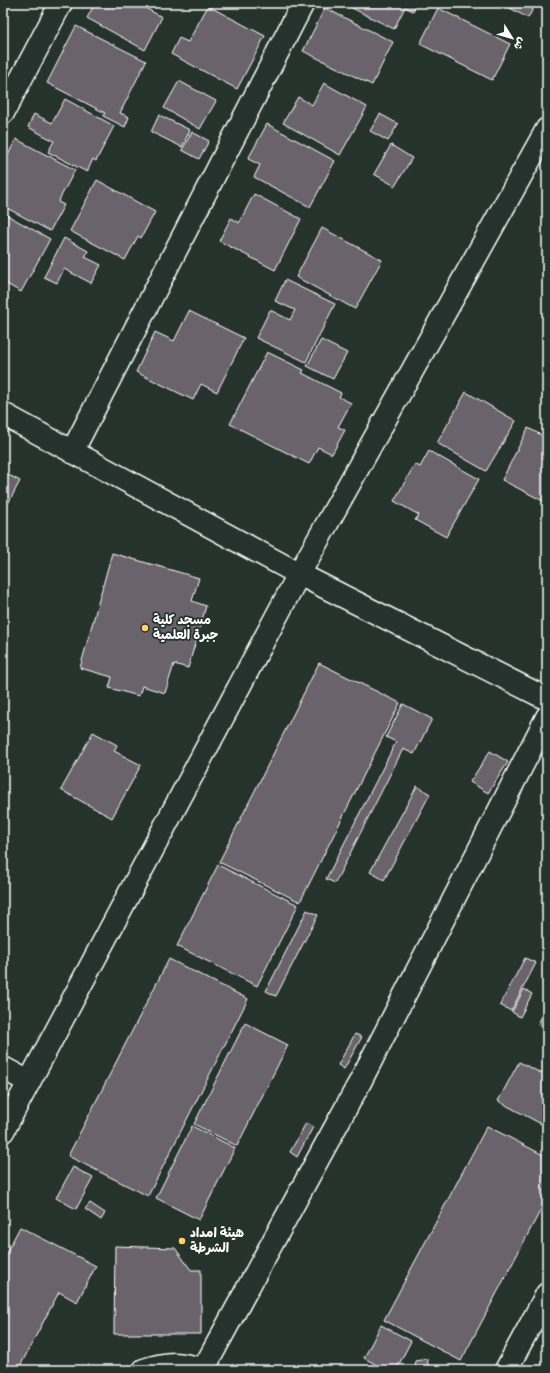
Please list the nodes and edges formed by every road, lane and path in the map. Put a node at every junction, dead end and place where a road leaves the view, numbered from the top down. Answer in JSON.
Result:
{"nodes":[{"id":1,"x":61,"y":3,"type":"edge"},
{"id":2,"x":303,"y":3,"type":"edge"},
{"id":3,"x":3,"y":113,"type":"edge"},
{"id":4,"x":547,"y":129,"type":"edge"},
{"id":5,"x":3,"y":414,"type":"edge"},
{"id":6,"x":72,"y":452,"type":"junction"},
{"id":7,"x":299,"y":574,"type":"junction"},
{"id":8,"x":547,"y":699,"type":"edge"},
{"id":9,"x":547,"y":717,"type":"edge"},
{"id":10,"x":3,"y":1068,"type":"edge"},
{"id":11,"x":29,"y":1082,"type":"junction"},
{"id":12,"x":3,"y":1131,"type":"edge"},
{"id":13,"x":547,"y":1294,"type":"edge"},
{"id":14,"x":144,"y":1370,"type":"edge"},
{"id":15,"x":203,"y":1370,"type":"edge"},
{"id":16,"x":506,"y":1370,"type":"edge"}],
"edges":[{"from":1,"to":3,"type":"street"},
{"from":2,"to":6,"type":"street"},
{"from":4,"to":7,"type":"street"},
{"from":5,"to":6,"type":"street"},
{"from":6,"to":7,"type":"street"},
{"from":7,"to":8,"type":"street"},
{"from":7,"to":11,"type":"street"},
{"from":9,"to":15,"type":"street"},
{"from":10,"to":11,"type":"street"},
{"from":11,"to":12,"type":"street"},
{"from":13,"to":16,"type":"street"},
{"from":14,"to":15,"type":"street"}]}
